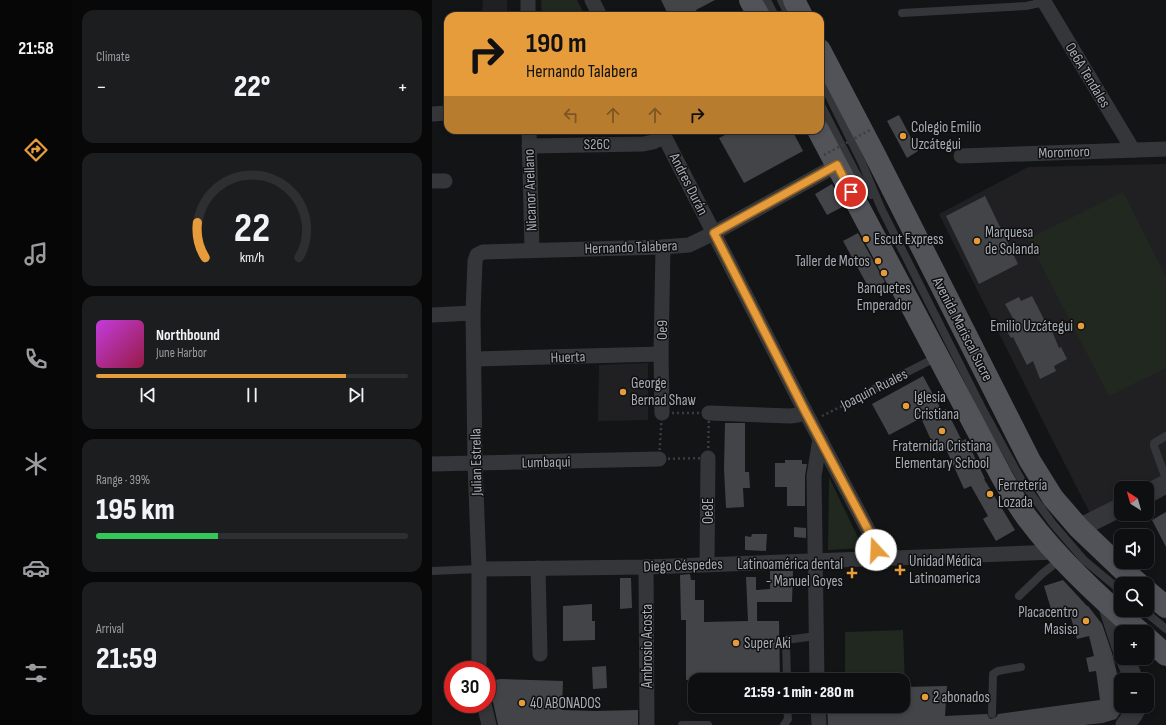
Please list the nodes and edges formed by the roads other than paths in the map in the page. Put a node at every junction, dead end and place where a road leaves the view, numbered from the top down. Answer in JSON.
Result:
{"nodes":[{"id":1,"x":528,"y":0,"type":"edge"},
{"id":2,"x":592,"y":0,"type":"edge"},
{"id":3,"x":750,"y":0,"type":"edge"},
{"id":4,"x":767,"y":0,"type":"edge"},
{"id":5,"x":781,"y":0,"type":"edge"},
{"id":6,"x":794,"y":0,"type":"edge"},
{"id":7,"x":1043,"y":1,"type":"edge"},
{"id":8,"x":528,"y":12,"type":"edge"},
{"id":9,"x":598,"y":12,"type":"edge"},
{"id":10,"x":757,"y":12,"type":"edge"},
{"id":11,"x":773,"y":12,"type":"edge"},
{"id":12,"x":787,"y":12,"type":"edge"},
{"id":13,"x":800,"y":12,"type":"edge"},
{"id":14,"x":902,"y":13,"type":"dead end"},
{"id":15,"x":824,"y":58,"type":"edge"},
{"id":16,"x":824,"y":86,"type":"edge"},
{"id":17,"x":824,"y":111,"type":"edge"},
{"id":18,"x":444,"y":113,"type":"edge"},
{"id":19,"x":432,"y":114,"type":"edge"},
{"id":20,"x":529,"y":134,"type":"edge"},
{"id":21,"x":661,"y":134,"type":"edge"},
{"id":22,"x":663,"y":134,"type":"edge"},
{"id":23,"x":820,"y":134,"type":"edge"},
{"id":24,"x":529,"y":146,"type":"junction"},
{"id":25,"x":1166,"y":149,"type":"edge"},
{"id":26,"x":1133,"y":150,"type":"junction"},
{"id":27,"x":961,"y":156,"type":"dead end"},
{"id":28,"x":830,"y":160,"type":"junction"},
{"id":29,"x":881,"y":208,"type":"junction"},
{"id":30,"x":714,"y":233,"type":"junction"},
{"id":31,"x":663,"y":247,"type":"junction"},
{"id":32,"x":532,"y":250,"type":"junction"},
{"id":33,"x":477,"y":255,"type":"joint"},
{"id":34,"x":473,"y":313,"type":"junction"},
{"id":35,"x":432,"y":315,"type":"edge"},
{"id":36,"x":661,"y":354,"type":"junction"},
{"id":37,"x":937,"y":356,"type":"junction"},
{"id":38,"x":474,"y":360,"type":"junction"},
{"id":39,"x":866,"y":393,"type":"road end"},
{"id":40,"x":662,"y":413,"type":"road end"},
{"id":41,"x":708,"y":413,"type":"road end"},
{"id":42,"x":808,"y":416,"type":"junction"},
{"id":43,"x":1166,"y":436,"type":"edge"},
{"id":44,"x":820,"y":440,"type":"junction"},
{"id":45,"x":708,"y":458,"type":"road end"},
{"id":46,"x":659,"y":460,"type":"road end"},
{"id":47,"x":475,"y":463,"type":"junction"},
{"id":48,"x":432,"y":464,"type":"edge"},
{"id":49,"x":1166,"y":479,"type":"edge"},
{"id":50,"x":1166,"y":484,"type":"edge"},
{"id":51,"x":1154,"y":490,"type":"edge"},
{"id":52,"x":1114,"y":511,"type":"edge"},
{"id":53,"x":1080,"y":528,"type":"junction"},
{"id":54,"x":1059,"y":555,"type":"junction"},
{"id":55,"x":872,"y":559,"type":"junction"},
{"id":56,"x":814,"y":561,"type":"junction"},
{"id":57,"x":707,"y":564,"type":"junction"},
{"id":58,"x":646,"y":567,"type":"junction"},
{"id":59,"x":538,"y":568,"type":"junction"},
{"id":60,"x":479,"y":569,"type":"junction"},
{"id":61,"x":432,"y":571,"type":"edge"},
{"id":62,"x":1131,"y":577,"type":"edge"},
{"id":63,"x":1019,"y":596,"type":"dead end"},
{"id":64,"x":1154,"y":597,"type":"edge"},
{"id":65,"x":1114,"y":598,"type":"edge"},
{"id":66,"x":1166,"y":607,"type":"edge"},
{"id":67,"x":1129,"y":617,"type":"edge"},
{"id":68,"x":1151,"y":617,"type":"edge"},
{"id":69,"x":1135,"y":625,"type":"edge"},
{"id":70,"x":1166,"y":629,"type":"edge"},
{"id":71,"x":816,"y":636,"type":"junction"},
{"id":72,"x":1154,"y":644,"type":"edge"},
{"id":73,"x":540,"y":654,"type":"dead end"},
{"id":74,"x":1166,"y":655,"type":"edge"},
{"id":75,"x":479,"y":661,"type":"edge"},
{"id":76,"x":1021,"y":667,"type":"dead end"},
{"id":77,"x":787,"y":673,"type":"edge"},
{"id":78,"x":817,"y":673,"type":"edge"},
{"id":79,"x":486,"y":713,"type":"edge"},
{"id":80,"x":788,"y":713,"type":"edge"},
{"id":81,"x":818,"y":713,"type":"edge"},
{"id":82,"x":1134,"y":713,"type":"edge"},
{"id":83,"x":992,"y":714,"type":"dead end"},
{"id":84,"x":489,"y":725,"type":"edge"},
{"id":85,"x":647,"y":725,"type":"edge"},
{"id":86,"x":682,"y":725,"type":"edge"},
{"id":87,"x":708,"y":725,"type":"edge"},
{"id":88,"x":784,"y":725,"type":"edge"},
{"id":89,"x":819,"y":725,"type":"edge"},
{"id":90,"x":1125,"y":725,"type":"edge"}],
"edges":[{"from":1,"to":8,"type":"street"},
{"from":2,"to":9,"type":"street"},
{"from":3,"to":10,"type":"main road"},
{"from":4,"to":11,"type":"lane"},
{"from":5,"to":12,"type":"lane"},
{"from":6,"to":13,"type":"main road"},
{"from":7,"to":14,"type":"lane"},
{"from":7,"to":26,"type":"street","name":"Oe6A Tendales"},
{"from":15,"to":53,"type":"main road","name":"Avenida Mariscal Sucre"},
{"from":16,"to":29,"type":"lane"},
{"from":17,"to":29,"type":"lane"},
{"from":18,"to":19,"type":"street"},
{"from":20,"to":24,"type":"street","name":"Nicanor Arellano"},
{"from":21,"to":24,"type":"street","name":"S26C"},
{"from":22,"to":30,"type":"street","name":"Andres Durán"},
{"from":23,"to":28,"type":"main road"},
{"from":24,"to":32,"type":"street","name":"Nicanor Arellano"},
{"from":25,"to":26,"type":"street","name":"Moromoro"},
{"from":26,"to":27,"type":"street","name":"Moromoro"},
{"from":28,"to":30,"type":"street","name":"Hernando Talabera"},
{"from":28,"to":37,"type":"main road"},
{"from":29,"to":65,"type":"lane"},
{"from":30,"to":31,"type":"street","name":"Hernando Talabera"},
{"from":30,"to":42,"type":"street","name":"Andres Durán"},
{"from":31,"to":32,"type":"street","name":"Hernando Talabera"},
{"from":31,"to":36,"type":"street","name":"Oe9"},
{"from":32,"to":33,"type":"street","name":"Hernando Talabera"},
{"from":33,"to":34,"type":"street","name":"Julian Estrella"},
{"from":34,"to":35,"type":"street"},
{"from":34,"to":38,"type":"street","name":"Julian Estrella"},
{"from":36,"to":38,"type":"street","name":"Huerta"},
{"from":36,"to":40,"type":"street","name":"Oe9"},
{"from":37,"to":39,"type":"lane","name":"Joaquin Ruales"},
{"from":37,"to":54,"type":"main road"},
{"from":38,"to":47,"type":"street","name":"Julian Estrella"},
{"from":41,"to":42,"type":"street"},
{"from":42,"to":44,"type":"street","name":"Andres Durán"},
{"from":43,"to":49,"type":"lane"},
{"from":44,"to":55,"type":"street","name":"Andres Durán"},
{"from":44,"to":56,"type":"street"},
{"from":45,"to":57,"type":"street","name":"Oe8E"},
{"from":46,"to":47,"type":"street","name":"Lumbaqui"},
{"from":47,"to":48,"type":"street","name":"Lumbaqui"},
{"from":47,"to":60,"type":"street","name":"Julian Estrella"},
{"from":50,"to":51,"type":"street"},
{"from":52,"to":53,"type":"street"},
{"from":53,"to":62,"type":"main road","name":"Avenida Mariscal Sucre"},
{"from":54,"to":55,"type":"street","name":"Diego Céspedes"},
{"from":54,"to":63,"type":"lane"},
{"from":54,"to":65,"type":"main road"},
{"from":55,"to":56,"type":"street","name":"Diego Céspedes"},
{"from":56,"to":57,"type":"street","name":"Diego Céspedes"},
{"from":56,"to":71,"type":"street"},
{"from":57,"to":58,"type":"street","name":"Diego Céspedes"},
{"from":58,"to":59,"type":"street","name":"Diego Céspedes"},
{"from":58,"to":85,"type":"street","name":"Ambrosio Acosta"},
{"from":59,"to":60,"type":"street","name":"Diego Céspedes"},
{"from":59,"to":73,"type":"street"},
{"from":60,"to":61,"type":"lane"},
{"from":60,"to":75,"type":"street","name":"Julian Estrella"},
{"from":64,"to":66,"type":"main road"},
{"from":67,"to":69,"type":"main road"},
{"from":68,"to":70,"type":"lane"},
{"from":71,"to":77,"type":"lane"},
{"from":71,"to":78,"type":"street"},
{"from":72,"to":74,"type":"main road"},
{"from":76,"to":83,"type":"lane"},
{"from":79,"to":84,"type":"street"},
{"from":80,"to":88,"type":"lane"},
{"from":81,"to":89,"type":"street"},
{"from":82,"to":90,"type":"street"},
{"from":86,"to":87,"type":"lane"}]}
